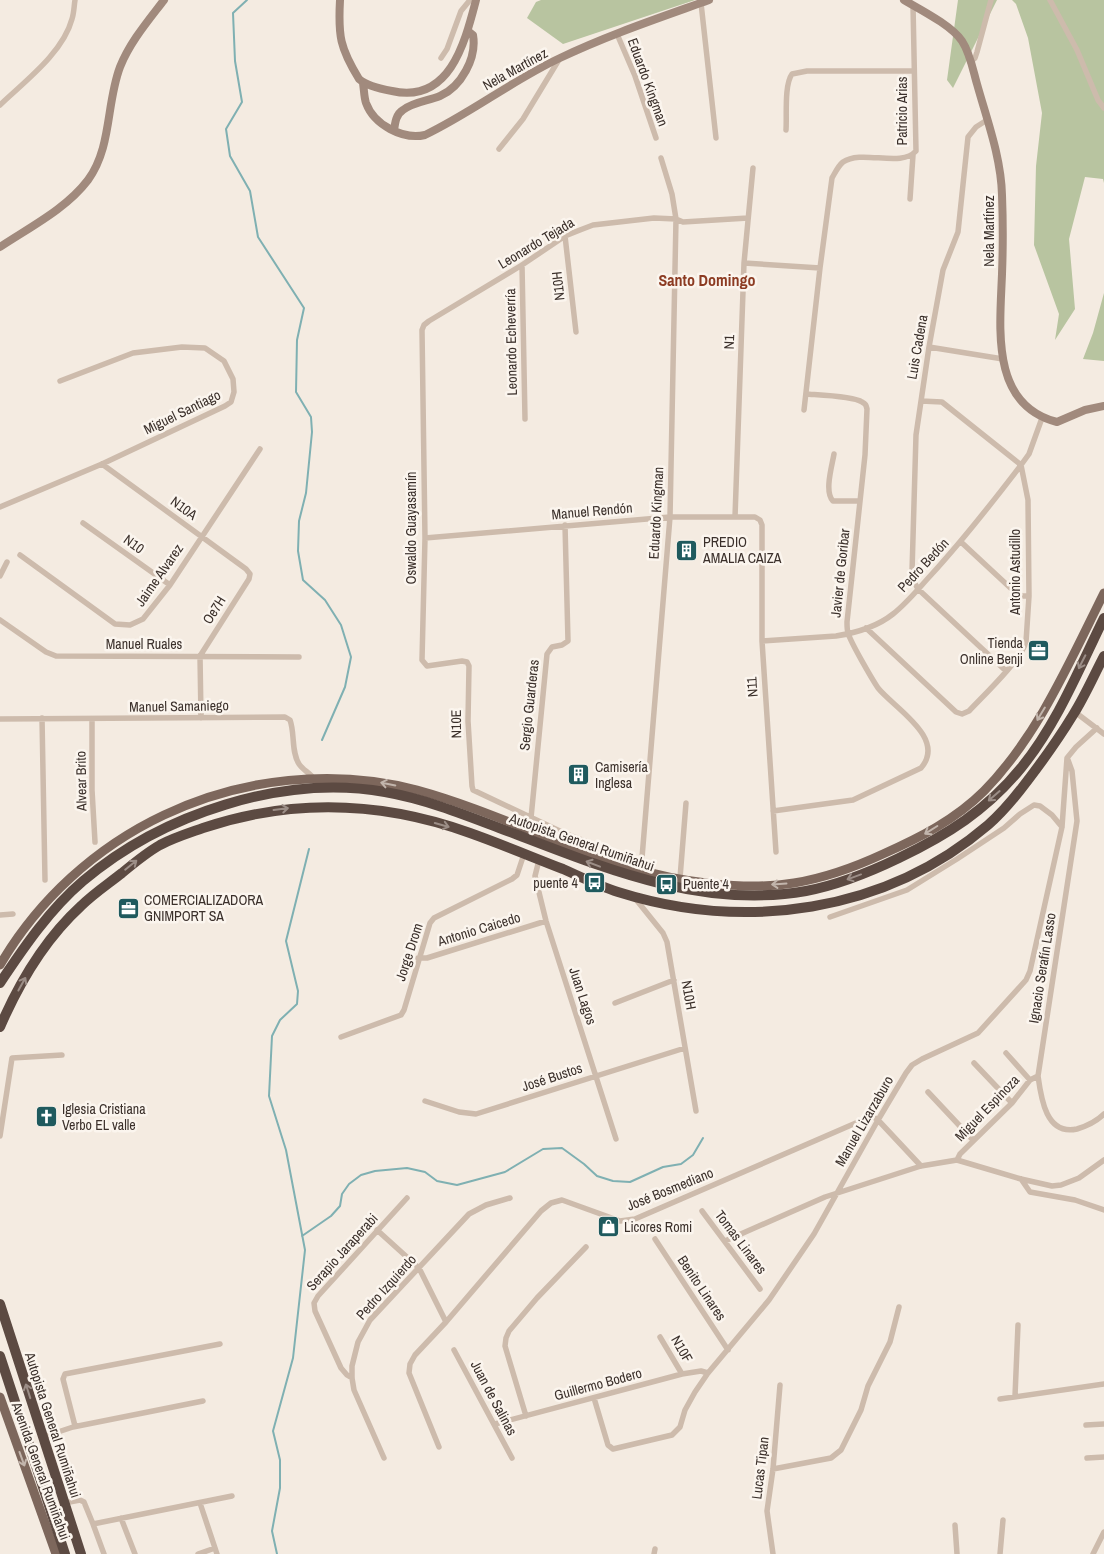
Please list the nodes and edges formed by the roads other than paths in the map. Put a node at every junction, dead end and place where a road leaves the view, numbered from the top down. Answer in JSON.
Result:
{"nodes":[{"id":1,"x":75,"y":0,"type":"edge"},
{"id":2,"x":164,"y":0,"type":"edge"},
{"id":3,"x":340,"y":0,"type":"edge"},
{"id":4,"x":470,"y":0,"type":"edge"},
{"id":5,"x":476,"y":0,"type":"edge"},
{"id":6,"x":709,"y":0,"type":"edge"},
{"id":7,"x":904,"y":0,"type":"edge"},
{"id":8,"x":991,"y":0,"type":"edge"},
{"id":9,"x":1050,"y":0,"type":"edge"},
{"id":10,"x":701,"y":3,"type":"junction"},
{"id":11,"x":913,"y":5,"type":"junction"},
{"id":12,"x":468,"y":31,"type":"junction"},
{"id":13,"x":617,"y":34,"type":"junction"},
{"id":14,"x":440,"y":58,"type":"dead end"},
{"id":15,"x":560,"y":58,"type":"junction"},
{"id":16,"x":970,"y":62,"type":"junction"},
{"id":17,"x":914,"y":71,"type":"junction"},
{"id":18,"x":363,"y":83,"type":"junction"},
{"id":19,"x":0,"y":105,"type":"edge"},
{"id":20,"x":1104,"y":108,"type":"edge"},
{"id":21,"x":987,"y":120,"type":"junction"},
{"id":22,"x":786,"y":130,"type":"dead end"},
{"id":23,"x":394,"y":131,"type":"junction"},
{"id":24,"x":656,"y":138,"type":"dead end"},
{"id":25,"x":716,"y":138,"type":"dead end"},
{"id":26,"x":499,"y":149,"type":"dead end"},
{"id":27,"x":912,"y":155,"type":"junction"},
{"id":28,"x":661,"y":158,"type":"dead end"},
{"id":29,"x":753,"y":168,"type":"dead end"},
{"id":30,"x":910,"y":199,"type":"dead end"},
{"id":31,"x":748,"y":218,"type":"junction"},
{"id":32,"x":676,"y":219,"type":"junction"},
{"id":33,"x":566,"y":236,"type":"junction"},
{"id":34,"x":0,"y":247,"type":"edge"},
{"id":35,"x":744,"y":263,"type":"junction"},
{"id":36,"x":522,"y":266,"type":"junction"},
{"id":37,"x":820,"y":268,"type":"junction"},
{"id":38,"x":576,"y":332,"type":"dead end"},
{"id":39,"x":421,"y":342,"type":"joint"},
{"id":40,"x":929,"y":346,"type":"junction"},
{"id":41,"x":1003,"y":359,"type":"junction"},
{"id":42,"x":60,"y":381,"type":"dead end"},
{"id":43,"x":806,"y":394,"type":"junction"},
{"id":44,"x":921,"y":400,"type":"junction"},
{"id":45,"x":1104,"y":406,"type":"edge"},
{"id":46,"x":804,"y":410,"type":"dead end"},
{"id":47,"x":525,"y":418,"type":"dead end"},
{"id":48,"x":1042,"y":418,"type":"junction"},
{"id":49,"x":260,"y":449,"type":"dead end"},
{"id":50,"x":834,"y":454,"type":"dead end"},
{"id":51,"x":102,"y":464,"type":"junction"},
{"id":52,"x":1021,"y":465,"type":"junction"},
{"id":53,"x":860,"y":501,"type":"junction"},
{"id":54,"x":0,"y":507,"type":"edge"},
{"id":55,"x":670,"y":517,"type":"junction"},
{"id":56,"x":735,"y":517,"type":"junction"},
{"id":57,"x":760,"y":520,"type":"joint"},
{"id":58,"x":83,"y":522,"type":"dead end"},
{"id":59,"x":565,"y":525,"type":"junction"},
{"id":60,"x":202,"y":536,"type":"junction"},
{"id":61,"x":425,"y":538,"type":"junction"},
{"id":62,"x":961,"y":542,"type":"junction"},
{"id":63,"x":20,"y":555,"type":"dead end"},
{"id":64,"x":7,"y":562,"type":"dead end"},
{"id":65,"x":250,"y":574,"type":"joint"},
{"id":66,"x":0,"y":576,"type":"edge"},
{"id":67,"x":170,"y":585,"type":"junction"},
{"id":68,"x":918,"y":589,"type":"junction"},
{"id":69,"x":1104,"y":593,"type":"edge"},
{"id":70,"x":1028,"y":596,"type":"junction"},
{"id":71,"x":1104,"y":618,"type":"edge"},
{"id":72,"x":0,"y":620,"type":"edge"},
{"id":73,"x":866,"y":628,"type":"junction"},
{"id":74,"x":848,"y":634,"type":"junction"},
{"id":75,"x":762,"y":641,"type":"junction"},
{"id":76,"x":200,"y":656,"type":"junction"},
{"id":77,"x":1104,"y":656,"type":"edge"},
{"id":78,"x":299,"y":657,"type":"dead end"},
{"id":79,"x":469,"y":666,"type":"joint"},
{"id":80,"x":1006,"y":671,"type":"junction"},
{"id":81,"x":1075,"y":712,"type":"junction"},
{"id":82,"x":42,"y":718,"type":"junction"},
{"id":83,"x":201,"y":718,"type":"junction"},
{"id":84,"x":0,"y":719,"type":"edge"},
{"id":85,"x":92,"y":719,"type":"junction"},
{"id":86,"x":1097,"y":728,"type":"junction"},
{"id":87,"x":1104,"y":734,"type":"edge"},
{"id":88,"x":1067,"y":758,"type":"junction"},
{"id":89,"x":314,"y":779,"type":"junction"},
{"id":90,"x":686,"y":803,"type":"dead end"},
{"id":91,"x":773,"y":811,"type":"junction"},
{"id":92,"x":531,"y":818,"type":"junction"},
{"id":93,"x":1062,"y":827,"type":"junction"},
{"id":94,"x":95,"y":842,"type":"dead end"},
{"id":95,"x":957,"y":848,"type":"junction"},
{"id":96,"x":776,"y":852,"type":"dead end"},
{"id":97,"x":524,"y":854,"type":"junction"},
{"id":98,"x":601,"y":857,"type":"junction"},
{"id":99,"x":958,"y":859,"type":"junction"},
{"id":100,"x":539,"y":860,"type":"junction"},
{"id":101,"x":641,"y":870,"type":"junction"},
{"id":102,"x":680,"y":878,"type":"junction"},
{"id":103,"x":45,"y":880,"type":"dead end"},
{"id":104,"x":632,"y":895,"type":"junction"},
{"id":105,"x":13,"y":914,"type":"dead end"},
{"id":106,"x":0,"y":915,"type":"edge"},
{"id":107,"x":830,"y":917,"type":"dead end"},
{"id":108,"x":546,"y":921,"type":"junction"},
{"id":109,"x":418,"y":958,"type":"junction"},
{"id":110,"x":0,"y":965,"type":"edge"},
{"id":111,"x":674,"y":980,"type":"junction"},
{"id":112,"x":0,"y":984,"type":"edge"},
{"id":113,"x":616,"y":1003,"type":"dead end"},
{"id":114,"x":0,"y":1027,"type":"edge"},
{"id":115,"x":341,"y":1037,"type":"dead end"},
{"id":116,"x":686,"y":1048,"type":"junction"},
{"id":117,"x":1006,"y":1053,"type":"dead end"},
{"id":118,"x":62,"y":1055,"type":"dead end"},
{"id":119,"x":974,"y":1063,"type":"dead end"},
{"id":120,"x":596,"y":1076,"type":"junction"},
{"id":121,"x":1038,"y":1076,"type":"junction"},
{"id":122,"x":1030,"y":1080,"type":"junction"},
{"id":123,"x":928,"y":1092,"type":"dead end"},
{"id":124,"x":425,"y":1101,"type":"dead end"},
{"id":125,"x":1012,"y":1103,"type":"junction"},
{"id":126,"x":696,"y":1111,"type":"dead end"},
{"id":127,"x":1104,"y":1114,"type":"edge"},
{"id":128,"x":878,"y":1120,"type":"junction"},
{"id":129,"x":0,"y":1136,"type":"edge"},
{"id":130,"x":616,"y":1138,"type":"dead end"},
{"id":131,"x":973,"y":1140,"type":"junction"},
{"id":132,"x":957,"y":1160,"type":"junction"},
{"id":133,"x":1104,"y":1160,"type":"edge"},
{"id":134,"x":921,"y":1166,"type":"junction"},
{"id":135,"x":1021,"y":1179,"type":"junction"},
{"id":136,"x":837,"y":1193,"type":"junction"},
{"id":137,"x":407,"y":1198,"type":"dead end"},
{"id":138,"x":510,"y":1198,"type":"dead end"},
{"id":139,"x":1104,"y":1210,"type":"edge"},
{"id":140,"x":702,"y":1211,"type":"dead end"},
{"id":141,"x":377,"y":1230,"type":"junction"},
{"id":142,"x":655,"y":1239,"type":"dead end"},
{"id":143,"x":725,"y":1241,"type":"junction"},
{"id":144,"x":586,"y":1247,"type":"dead end"},
{"id":145,"x":419,"y":1268,"type":"junction"},
{"id":146,"x":760,"y":1289,"type":"dead end"},
{"id":147,"x":0,"y":1304,"type":"edge"},
{"id":148,"x":899,"y":1307,"type":"dead end"},
{"id":149,"x":446,"y":1322,"type":"junction"},
{"id":150,"x":1018,"y":1325,"type":"dead end"},
{"id":151,"x":660,"y":1336,"type":"dead end"},
{"id":152,"x":220,"y":1344,"type":"dead end"},
{"id":153,"x":454,"y":1350,"type":"dead end"},
{"id":154,"x":728,"y":1350,"type":"junction"},
{"id":155,"x":0,"y":1356,"type":"edge"},
{"id":156,"x":708,"y":1373,"type":"junction"},
{"id":157,"x":682,"y":1374,"type":"junction"},
{"id":158,"x":352,"y":1378,"type":"junction"},
{"id":159,"x":1104,"y":1384,"type":"edge"},
{"id":160,"x":780,"y":1385,"type":"dead end"},
{"id":161,"x":0,"y":1396,"type":"edge"},
{"id":162,"x":1015,"y":1396,"type":"junction"},
{"id":163,"x":594,"y":1398,"type":"junction"},
{"id":164,"x":1000,"y":1399,"type":"dead end"},
{"id":165,"x":203,"y":1401,"type":"dead end"},
{"id":166,"x":526,"y":1416,"type":"junction"},
{"id":167,"x":495,"y":1424,"type":"junction"},
{"id":168,"x":1104,"y":1424,"type":"edge"},
{"id":169,"x":75,"y":1426,"type":"junction"},
{"id":170,"x":1086,"y":1426,"type":"dead end"},
{"id":171,"x":43,"y":1437,"type":"junction"},
{"id":172,"x":439,"y":1447,"type":"dead end"},
{"id":173,"x":1104,"y":1457,"type":"edge"},
{"id":174,"x":384,"y":1458,"type":"dead end"},
{"id":175,"x":512,"y":1458,"type":"dead end"},
{"id":176,"x":1086,"y":1458,"type":"dead end"},
{"id":177,"x":774,"y":1469,"type":"junction"},
{"id":178,"x":232,"y":1496,"type":"dead end"},
{"id":179,"x":64,"y":1503,"type":"junction"},
{"id":180,"x":200,"y":1504,"type":"junction"},
{"id":181,"x":122,"y":1518,"type":"junction"},
{"id":182,"x":1003,"y":1520,"type":"dead end"},
{"id":183,"x":93,"y":1524,"type":"junction"},
{"id":184,"x":955,"y":1525,"type":"dead end"},
{"id":185,"x":1104,"y":1532,"type":"edge"},
{"id":186,"x":216,"y":1551,"type":"edge"},
{"id":187,"x":56,"y":1554,"type":"edge"},
{"id":188,"x":66,"y":1554,"type":"edge"},
{"id":189,"x":81,"y":1554,"type":"edge"},
{"id":190,"x":104,"y":1554,"type":"edge"},
{"id":191,"x":135,"y":1554,"type":"edge"},
{"id":192,"x":198,"y":1554,"type":"edge"},
{"id":193,"x":773,"y":1554,"type":"edge"},
{"id":194,"x":956,"y":1554,"type":"edge"},
{"id":195,"x":1000,"y":1554,"type":"edge"},
{"id":196,"x":1093,"y":1554,"type":"edge"}],
"edges":[{"from":1,"to":19,"type":"street"},
{"from":2,"to":34,"type":"main road"},
{"from":3,"to":18,"type":"main road","name":"Nela Martínez"},
{"from":4,"to":14,"type":"street"},
{"from":5,"to":12,"type":"main road"},
{"from":6,"to":10,"type":"main road","name":"Nela Martínez"},
{"from":7,"to":11,"type":"main road","name":"Nela Martínez"},
{"from":8,"to":16,"type":"street"},
{"from":9,"to":20,"type":"street"},
{"from":10,"to":13,"type":"main road","name":"Nela Martínez"},
{"from":10,"to":25,"type":"street"},
{"from":11,"to":16,"type":"main road","name":"Nela Martínez"},
{"from":11,"to":17,"type":"street","name":"Patricio Arias"},
{"from":12,"to":18,"type":"main road"},
{"from":12,"to":23,"type":"main road"},
{"from":13,"to":15,"type":"main road","name":"Nela Martínez"},
{"from":13,"to":24,"type":"street","name":"Eduardo Kingman"},
{"from":15,"to":23,"type":"main road","name":"Nela Martínez"},
{"from":15,"to":26,"type":"street"},
{"from":16,"to":21,"type":"main road","name":"Nela Martínez"},
{"from":17,"to":22,"type":"street"},
{"from":17,"to":27,"type":"street","name":"Patricio Arias"},
{"from":18,"to":23,"type":"main road","name":"Nela Martínez"},
{"from":21,"to":40,"type":"street","name":"Luis Cadena"},
{"from":21,"to":41,"type":"main road","name":"Nela Martínez"},
{"from":27,"to":30,"type":"street"},
{"from":27,"to":37,"type":"street","name":"Patricio Arias"},
{"from":28,"to":32,"type":"street","name":"Eduardo Kingman"},
{"from":29,"to":31,"type":"street","name":"N1"},
{"from":31,"to":32,"type":"street","name":"Leonardo Tejada"},
{"from":31,"to":35,"type":"street","name":"N1"},
{"from":32,"to":33,"type":"street","name":"Leonardo Tejada"},
{"from":32,"to":55,"type":"street","name":"Eduardo Kingman"},
{"from":33,"to":36,"type":"street","name":"Leonardo Tejada"},
{"from":33,"to":38,"type":"street","name":"N10H"},
{"from":35,"to":37,"type":"street"},
{"from":35,"to":56,"type":"street","name":"N1"},
{"from":36,"to":39,"type":"street","name":"Leonardo Tejada"},
{"from":36,"to":47,"type":"street","name":"Leonardo Echeverría"},
{"from":37,"to":43,"type":"street","name":"Patricio Arias"},
{"from":39,"to":61,"type":"street","name":"Oswaldo Guayasamín"},
{"from":40,"to":41,"type":"street"},
{"from":40,"to":44,"type":"street","name":"Luis Cadena"},
{"from":41,"to":48,"type":"main road","name":"Nela Martínez"},
{"from":42,"to":51,"type":"street","name":"Miguel Santiago"},
{"from":43,"to":46,"type":"street","name":"Patricio Arias"},
{"from":43,"to":53,"type":"street","name":"Javier de Goribar"},
{"from":44,"to":52,"type":"street"},
{"from":44,"to":68,"type":"street","name":"Luis Cadena"},
{"from":45,"to":48,"type":"main road"},
{"from":48,"to":52,"type":"street","name":"Pedro Bedón"},
{"from":49,"to":60,"type":"street","name":"Jaime Alvarez"},
{"from":50,"to":53,"type":"street"},
{"from":51,"to":54,"type":"street","name":"Miguel Santiago"},
{"from":51,"to":60,"type":"street","name":"N10A"},
{"from":52,"to":62,"type":"street","name":"Pedro Bedón"},
{"from":52,"to":70,"type":"street","name":"Antonio Astudillo"},
{"from":53,"to":74,"type":"street","name":"Javier de Goribar"},
{"from":55,"to":56,"type":"street","name":"Manuel Rendón"},
{"from":55,"to":59,"type":"street","name":"Manuel Rendón"},
{"from":55,"to":101,"type":"street","name":"Eduardo Kingman"},
{"from":56,"to":57,"type":"street","name":"Manuel Rendón"},
{"from":57,"to":75,"type":"street","name":"N11"},
{"from":58,"to":67,"type":"street","name":"N10"},
{"from":59,"to":61,"type":"street","name":"Manuel Rendón"},
{"from":59,"to":92,"type":"street","name":"Sergio Guarderas"},
{"from":60,"to":65,"type":"street","name":"N10A"},
{"from":60,"to":67,"type":"street","name":"Jaime Alvarez"},
{"from":61,"to":79,"type":"street","name":"Oswaldo Guayasamín"},
{"from":62,"to":68,"type":"street","name":"Pedro Bedón"},
{"from":62,"to":70,"type":"street"},
{"from":63,"to":67,"type":"street","name":"Jaime Alvarez"},
{"from":64,"to":66,"type":"street"},
{"from":65,"to":76,"type":"street","name":"Oe7H"},
{"from":68,"to":73,"type":"street","name":"Pedro Bedón"},
{"from":68,"to":80,"type":"street"},
{"from":69,"to":102,"type":"main road","one_way":true},
{"from":70,"to":80,"type":"street","name":"Antonio Astudillo"},
{"from":71,"to":112,"type":"highway","name":"Autopista General Rumiñahui","one_way":true},
{"from":72,"to":76,"type":"street","name":"Manuel Ruales"},
{"from":73,"to":74,"type":"street","name":"Pedro Bedón"},
{"from":73,"to":80,"type":"street","name":"Antonio Astudillo"},
{"from":74,"to":75,"type":"street","name":"Pedro Bedón"},
{"from":74,"to":91,"type":"street","name":"Javier de Goribar"},
{"from":75,"to":91,"type":"street","name":"N11"},
{"from":76,"to":78,"type":"street","name":"Manuel Ruales"},
{"from":76,"to":83,"type":"street"},
{"from":77,"to":81,"type":"highway"},
{"from":79,"to":92,"type":"street","name":"N10E"},
{"from":81,"to":86,"type":"street"},
{"from":81,"to":95,"type":"highway"},
{"from":82,"to":84,"type":"street","name":"Manuel Samaniego"},
{"from":82,"to":85,"type":"street","name":"Manuel Samaniego"},
{"from":82,"to":103,"type":"street"},
{"from":83,"to":85,"type":"street","name":"Manuel Samaniego"},
{"from":83,"to":89,"type":"street","name":"Manuel Samaniego"},
{"from":85,"to":94,"type":"street","name":"Alvear Brito"},
{"from":86,"to":87,"type":"street"},
{"from":86,"to":88,"type":"street"},
{"from":88,"to":93,"type":"street","name":"Manuel Lizarzaburo"},
{"from":88,"to":121,"type":"street","name":"Ignacio Serafín Lasso"},
{"from":98,"to":89,"type":"main road","one_way":true},
{"from":89,"to":110,"type":"main road"},
{"from":90,"to":102,"type":"street"},
{"from":91,"to":96,"type":"street","name":"N11"},
{"from":92,"to":98,"type":"street"},
{"from":93,"to":99,"type":"street"},
{"from":93,"to":128,"type":"street","name":"Manuel Lizarzaburo"},
{"from":95,"to":99,"type":"street"},
{"from":95,"to":104,"type":"highway"},
{"from":97,"to":100,"type":"highway"},
{"from":97,"to":109,"type":"street","name":"Jorge Drom"},
{"from":114,"to":97,"type":"highway","one_way":true},
{"from":98,"to":101,"type":"main road"},
{"from":99,"to":107,"type":"street"},
{"from":100,"to":104,"type":"highway"},
{"from":100,"to":108,"type":"street","name":"Juan Lagos"},
{"from":101,"to":102,"type":"main road"},
{"from":104,"to":111,"type":"street","name":"N10H"},
{"from":105,"to":106,"type":"street"},
{"from":108,"to":109,"type":"street","name":"Antonio Caicedo"},
{"from":108,"to":120,"type":"street","name":"Juan Lagos"},
{"from":109,"to":115,"type":"street","name":"Jorge Drom"},
{"from":111,"to":113,"type":"street"},
{"from":111,"to":116,"type":"street","name":"N10H"},
{"from":116,"to":120,"type":"street","name":"José Bustos"},
{"from":116,"to":126,"type":"street","name":"N10H"},
{"from":117,"to":122,"type":"street"},
{"from":118,"to":129,"type":"street"},
{"from":119,"to":125,"type":"street"},
{"from":120,"to":124,"type":"street","name":"José Bustos"},
{"from":120,"to":130,"type":"street","name":"Juan Lagos"},
{"from":121,"to":122,"type":"street","name":"Miguel Espinoza"},
{"from":121,"to":127,"type":"street","name":"Ignacio Serafín Lasso"},
{"from":122,"to":125,"type":"street","name":"Miguel Espinoza"},
{"from":123,"to":131,"type":"street"},
{"from":125,"to":131,"type":"street","name":"Miguel Espinoza"},
{"from":128,"to":134,"type":"street"},
{"from":128,"to":136,"type":"street","name":"Manuel Lizarzaburo"},
{"from":128,"to":149,"type":"street","name":"José Bosmediano"},
{"from":131,"to":132,"type":"street","name":"Miguel Espinoza"},
{"from":132,"to":134,"type":"street"},
{"from":132,"to":135,"type":"street"},
{"from":133,"to":135,"type":"street"},
{"from":134,"to":136,"type":"street"},
{"from":135,"to":139,"type":"street"},
{"from":136,"to":143,"type":"street"},
{"from":136,"to":154,"type":"street","name":"Manuel Lizarzaburo"},
{"from":137,"to":141,"type":"street","name":"Serapio Jaraperabi"},
{"from":138,"to":145,"type":"street","name":"Pedro Izquierdo"},
{"from":140,"to":143,"type":"street","name":"Tomas Linares"},
{"from":141,"to":145,"type":"street"},
{"from":141,"to":158,"type":"street","name":"Serapio Jaraperabi"},
{"from":142,"to":154,"type":"street","name":"Benito Linares"},
{"from":143,"to":146,"type":"street","name":"Tomas Linares"},
{"from":144,"to":166,"type":"street"},
{"from":145,"to":149,"type":"street"},
{"from":145,"to":158,"type":"street","name":"Pedro Izquierdo"},
{"from":171,"to":147,"type":"highway","name":"Autopista General Rumiñahui","one_way":true},
{"from":148,"to":177,"type":"street"},
{"from":149,"to":172,"type":"street","name":"José Bosmediano"},
{"from":150,"to":162,"type":"street"},
{"from":151,"to":157,"type":"street","name":"N10F"},
{"from":152,"to":169,"type":"street"},
{"from":153,"to":167,"type":"street","name":"Juan de Salinas"},
{"from":154,"to":156,"type":"street","name":"Manuel Lizarzaburo"},
{"from":155,"to":188,"type":"highway","name":"Autopista General Rumiñahui"},
{"from":156,"to":157,"type":"street","name":"Guillermo Bodero"},
{"from":156,"to":163,"type":"street","name":"Manuel Lizarzaburo"},
{"from":157,"to":163,"type":"street","name":"Guillermo Bodero"},
{"from":158,"to":174,"type":"street","name":"Pedro Izquierdo"},
{"from":159,"to":162,"type":"street"},
{"from":160,"to":177,"type":"street","name":"Lucas Tipan"},
{"from":161,"to":187,"type":"main road","name":"Avenida General Rumiñahui","one_way":true},
{"from":162,"to":164,"type":"street"},
{"from":163,"to":166,"type":"street","name":"Guillermo Bodero"},
{"from":165,"to":169,"type":"street"},
{"from":166,"to":167,"type":"street","name":"Guillermo Bodero"},
{"from":167,"to":175,"type":"street","name":"Juan de Salinas"},
{"from":168,"to":170,"type":"street"},
{"from":169,"to":171,"type":"street"},
{"from":171,"to":179,"type":"highway","name":"Autopista General Rumiñahui"},
{"from":173,"to":176,"type":"street"},
{"from":177,"to":193,"type":"street","name":"Lucas Tipan"},
{"from":178,"to":180,"type":"street"},
{"from":179,"to":183,"type":"street"},
{"from":179,"to":189,"type":"highway","name":"Autopista General Rumiñahui"},
{"from":180,"to":181,"type":"street"},
{"from":180,"to":186,"type":"street"},
{"from":181,"to":183,"type":"street"},
{"from":181,"to":191,"type":"street"},
{"from":182,"to":195,"type":"street"},
{"from":183,"to":190,"type":"street"},
{"from":184,"to":194,"type":"street"},
{"from":185,"to":196,"type":"street"},
{"from":186,"to":192,"type":"street"}]}
